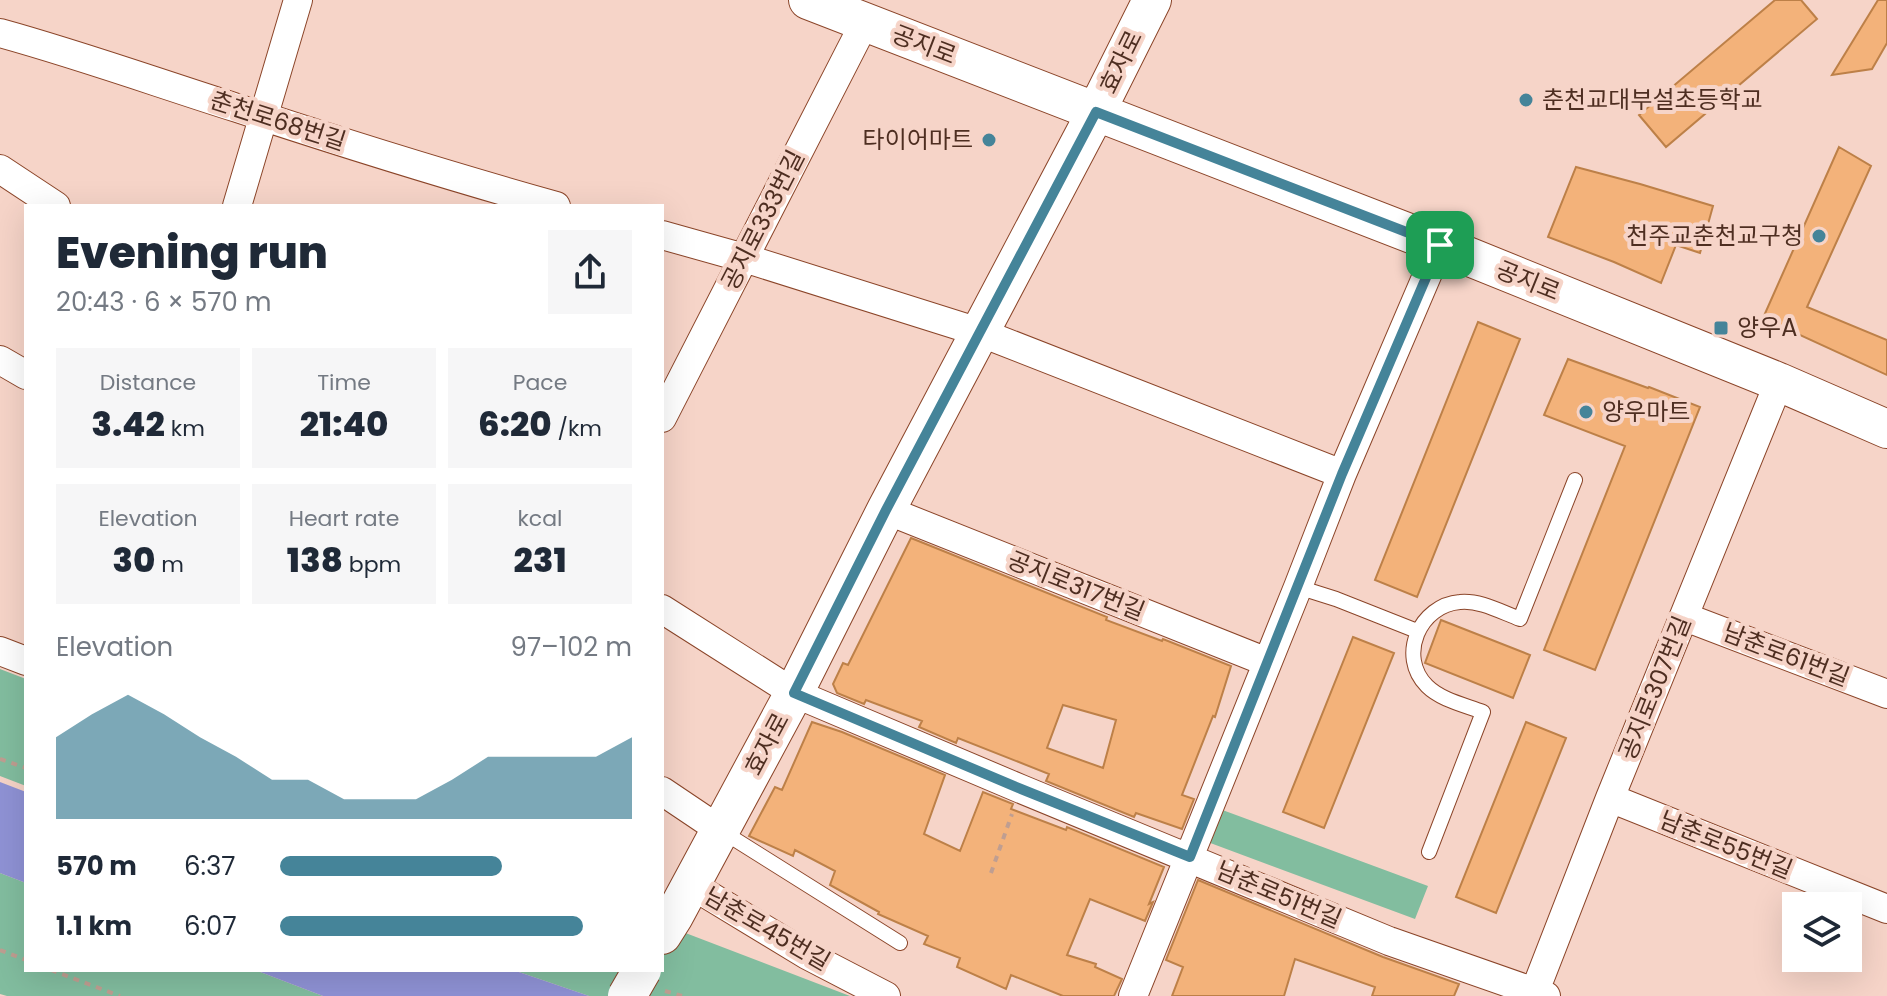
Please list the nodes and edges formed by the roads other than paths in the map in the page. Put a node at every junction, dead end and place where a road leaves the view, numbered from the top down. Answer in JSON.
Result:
{"nodes":[{"id":1,"x":298,"y":0,"type":"edge"},
{"id":2,"x":808,"y":0,"type":"edge"},
{"id":3,"x":1152,"y":0,"type":"edge"},
{"id":4,"x":865,"y":22,"type":"junction"},
{"id":5,"x":0,"y":33,"type":"edge"},
{"id":6,"x":1096,"y":112,"type":"junction"},
{"id":7,"x":263,"y":117,"type":"junction"},
{"id":8,"x":0,"y":169,"type":"edge"},
{"id":9,"x":494,"y":198,"type":"edge"},
{"id":10,"x":53,"y":204,"type":"edge"},
{"id":11,"x":238,"y":204,"type":"edge"},
{"id":12,"x":540,"y":204,"type":"edge"},
{"id":13,"x":664,"y":236,"type":"edge"},
{"id":14,"x":1440,"y":245,"type":"junction"},
{"id":15,"x":744,"y":258,"type":"junction"},
{"id":16,"x":979,"y":332,"type":"junction"},
{"id":17,"x":0,"y":360,"type":"edge"},
{"id":18,"x":24,"y":374,"type":"edge"},
{"id":19,"x":1779,"y":382,"type":"junction"},
{"id":20,"x":664,"y":414,"type":"edge"},
{"id":21,"x":1887,"y":429,"type":"edge"},
{"id":22,"x":1342,"y":474,"type":"junction"},
{"id":23,"x":1575,"y":480,"type":"dead end"},
{"id":24,"x":886,"y":510,"type":"junction"},
{"id":25,"x":1298,"y":587,"type":"junction"},
{"id":26,"x":664,"y":610,"type":"edge"},
{"id":27,"x":1685,"y":617,"type":"junction"},
{"id":28,"x":1417,"y":631,"type":"junction"},
{"id":29,"x":0,"y":651,"type":"edge"},
{"id":30,"x":24,"y":660,"type":"edge"},
{"id":31,"x":1267,"y":662,"type":"junction"},
{"id":32,"x":794,"y":693,"type":"junction"},
{"id":33,"x":1887,"y":694,"type":"edge"},
{"id":34,"x":664,"y":792,"type":"edge"},
{"id":35,"x":1610,"y":798,"type":"junction"},
{"id":36,"x":720,"y":830,"type":"junction"},
{"id":37,"x":1429,"y":852,"type":"dead end"},
{"id":38,"x":1190,"y":857,"type":"junction"},
{"id":39,"x":1887,"y":909,"type":"edge"},
{"id":40,"x":670,"y":916,"type":"edge"},
{"id":41,"x":900,"y":943,"type":"dead end"},
{"id":42,"x":641,"y":972,"type":"edge"},
{"id":43,"x":1538,"y":994,"type":"edge"},
{"id":44,"x":627,"y":996,"type":"edge"},
{"id":45,"x":886,"y":996,"type":"edge"},
{"id":46,"x":1133,"y":996,"type":"edge"}],
"edges":[{"from":1,"to":7,"type":"street"},
{"from":2,"to":4,"type":"street","name":"공지로"},
{"from":3,"to":6,"type":"street","name":"효자로"},
{"from":4,"to":6,"type":"street","name":"공지로"},
{"from":4,"to":15,"type":"street","name":"공지로333번길"},
{"from":5,"to":7,"type":"street","name":"춘천로68번길"},
{"from":6,"to":14,"type":"street","name":"공지로"},
{"from":6,"to":16,"type":"street","name":"효자로"},
{"from":7,"to":9,"type":"street","name":"춘천로68번길"},
{"from":7,"to":11,"type":"street"},
{"from":8,"to":10,"type":"street"},
{"from":9,"to":12,"type":"street","name":"춘천로68번길"},
{"from":13,"to":15,"type":"street"},
{"from":14,"to":19,"type":"street","name":"공지로"},
{"from":14,"to":22,"type":"street"},
{"from":15,"to":16,"type":"street"},
{"from":15,"to":20,"type":"street","name":"공지로333번길"},
{"from":16,"to":22,"type":"street"},
{"from":16,"to":24,"type":"street","name":"효자로"},
{"from":17,"to":18,"type":"street"},
{"from":19,"to":21,"type":"street","name":"공지로"},
{"from":19,"to":27,"type":"street","name":"공지로307번길"},
{"from":22,"to":25,"type":"street"},
{"from":23,"to":28,"type":"lane"},
{"from":24,"to":31,"type":"street","name":"공지로317번길"},
{"from":24,"to":32,"type":"street","name":"효자로"},
{"from":25,"to":28,"type":"lane"},
{"from":25,"to":31,"type":"street"},
{"from":26,"to":32,"type":"street","name":"남춘로51번길"},
{"from":27,"to":33,"type":"street","name":"남춘로61번길"},
{"from":27,"to":35,"type":"street","name":"공지로307번길"},
{"from":28,"to":37,"type":"lane"},
{"from":29,"to":30,"type":"street"},
{"from":31,"to":38,"type":"street"},
{"from":32,"to":36,"type":"street","name":"효자로"},
{"from":32,"to":38,"type":"street","name":"남춘로51번길"},
{"from":34,"to":36,"type":"street"},
{"from":35,"to":39,"type":"street","name":"남춘로55번길"},
{"from":35,"to":43,"type":"street","name":"공지로307번길"},
{"from":36,"to":40,"type":"street","name":"효자로"},
{"from":36,"to":41,"type":"lane"},
{"from":38,"to":43,"type":"street","name":"남춘로51번길"},
{"from":38,"to":46,"type":"street"},
{"from":40,"to":45,"type":"street","name":"남춘로45번길"},
{"from":42,"to":44,"type":"street","bridge":true}]}
